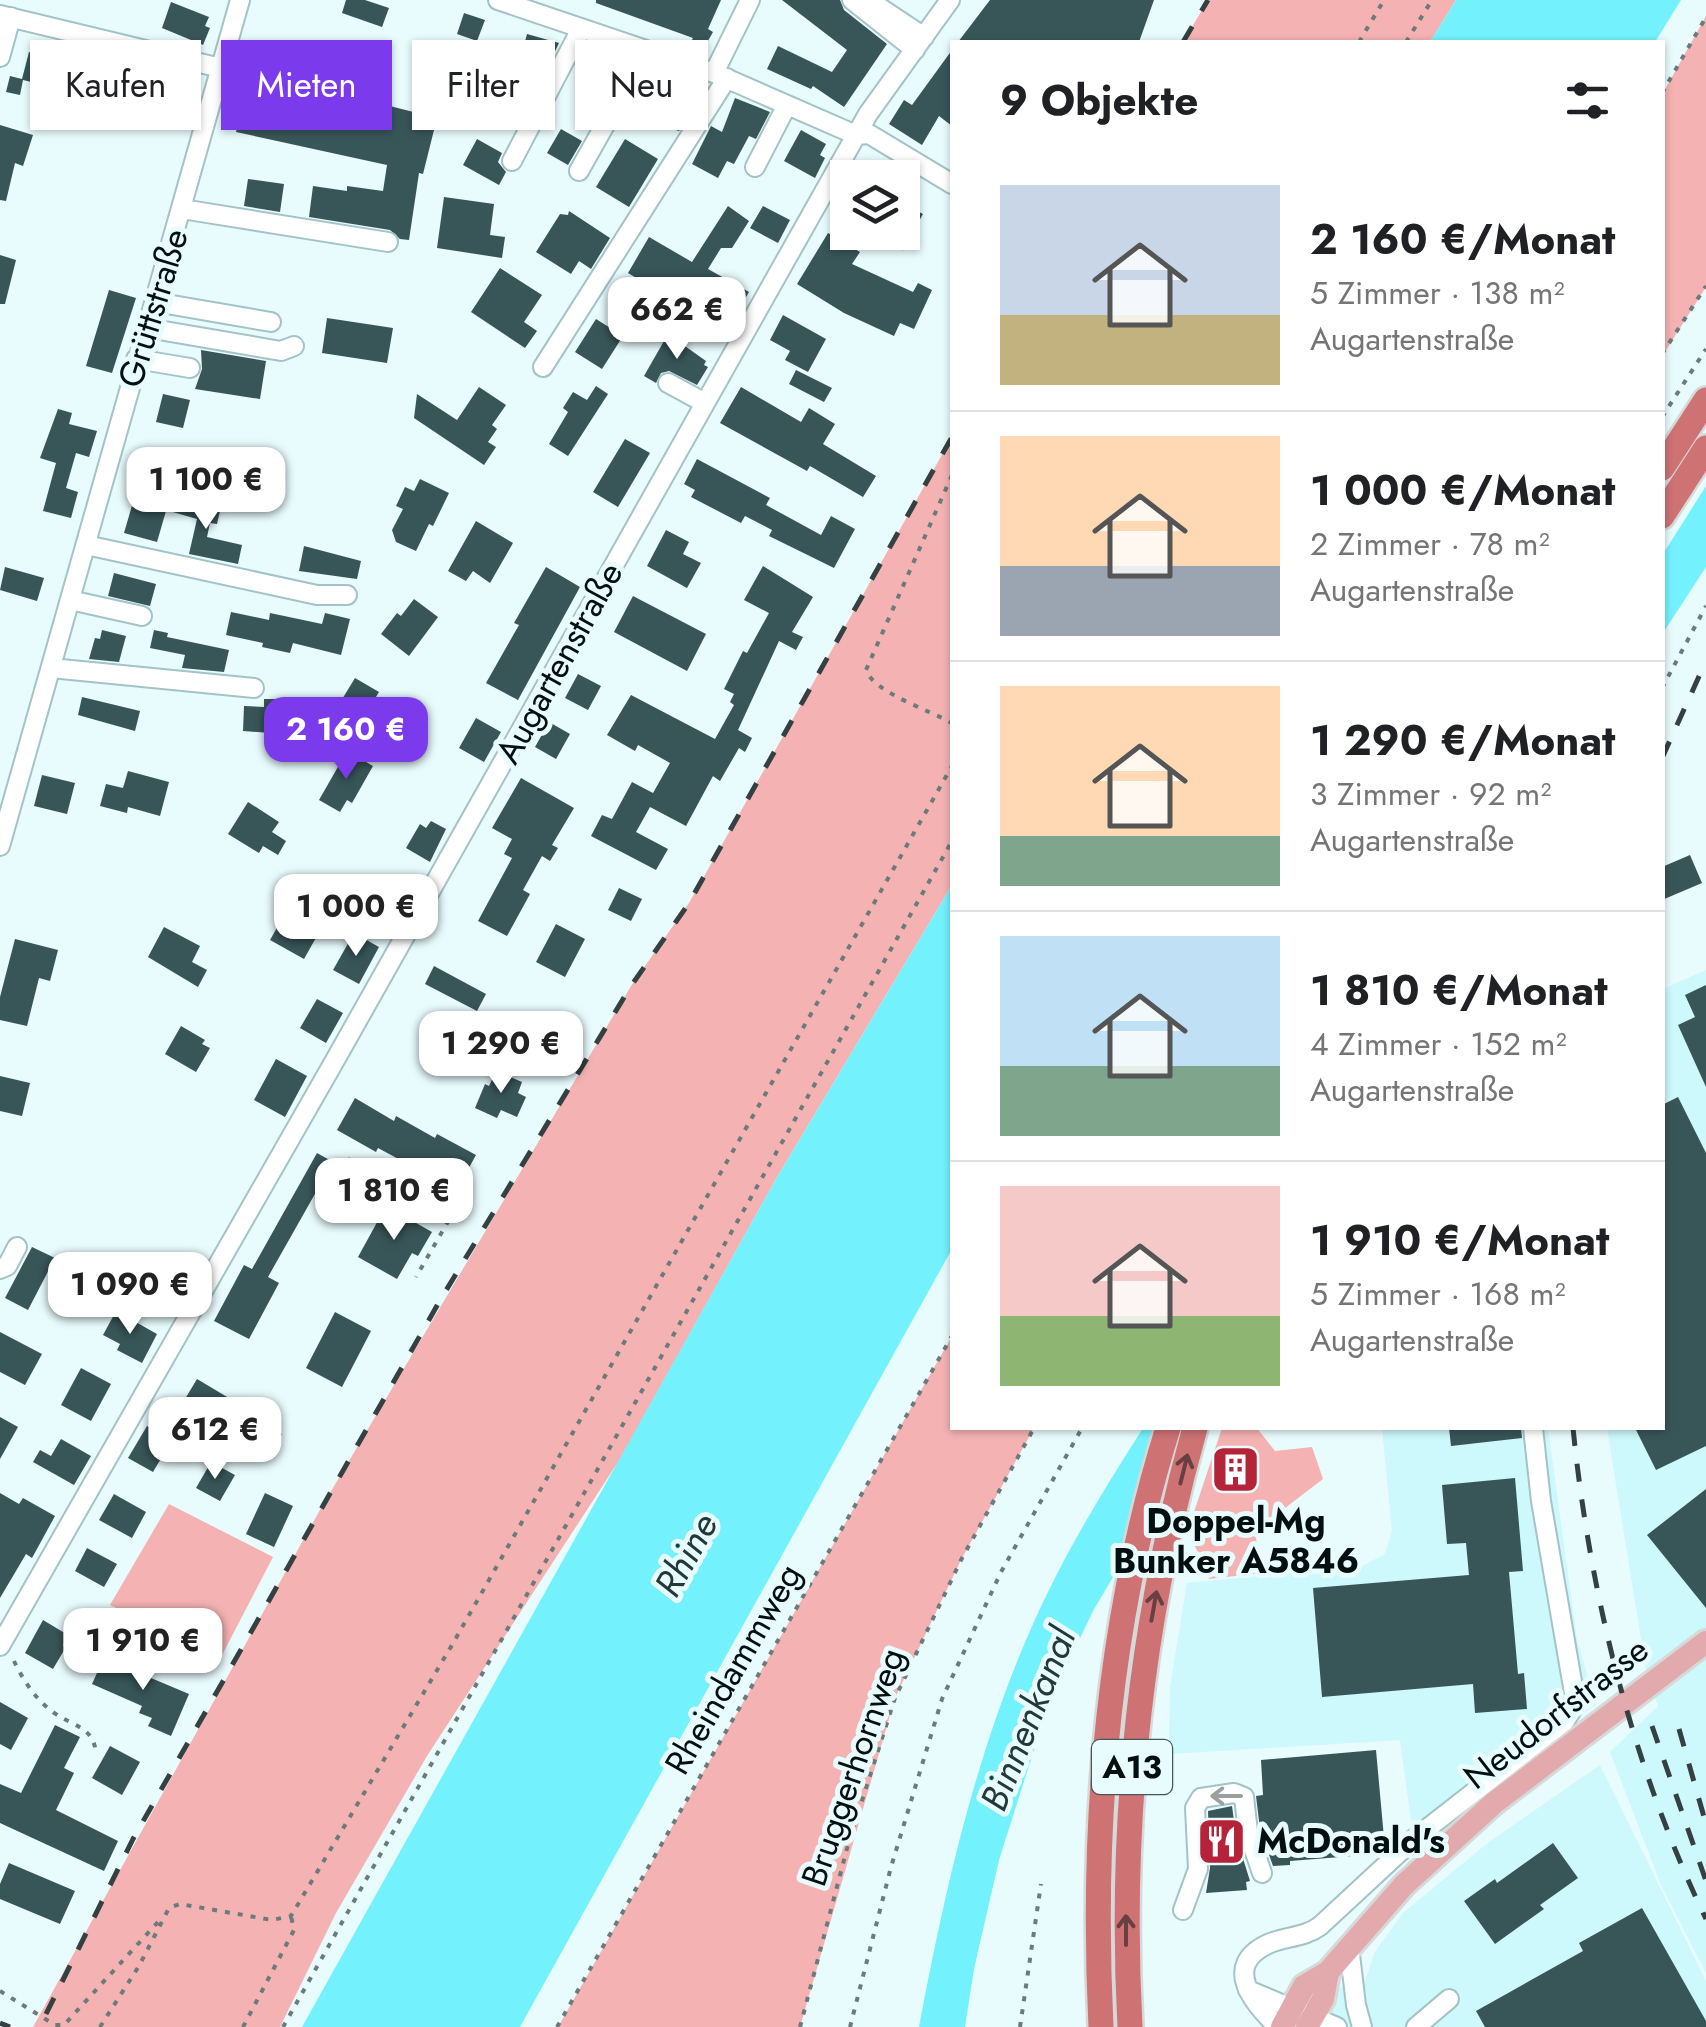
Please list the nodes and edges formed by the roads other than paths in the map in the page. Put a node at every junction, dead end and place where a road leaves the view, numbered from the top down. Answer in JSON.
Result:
{"nodes":[{"id":1,"x":240,"y":0,"type":"edge"},
{"id":2,"x":498,"y":0,"type":"edge"},
{"id":3,"x":750,"y":0,"type":"edge"},
{"id":4,"x":852,"y":0,"type":"edge"},
{"id":5,"x":868,"y":0,"type":"edge"},
{"id":6,"x":950,"y":0,"type":"edge"},
{"id":7,"x":6,"y":16,"type":"edge"},
{"id":8,"x":581,"y":29,"type":"junction"},
{"id":9,"x":230,"y":40,"type":"edge"},
{"id":10,"x":612,"y":40,"type":"edge"},
{"id":11,"x":919,"y":44,"type":"junction"},
{"id":12,"x":0,"y":56,"type":"edge"},
{"id":13,"x":221,"y":67,"type":"edge"},
{"id":14,"x":708,"y":72,"type":"edge"},
{"id":15,"x":221,"y":74,"type":"edge"},
{"id":16,"x":721,"y":76,"type":"junction"},
{"id":17,"x":787,"y":104,"type":"junction"},
{"id":18,"x":604,"y":130,"type":"edge"},
{"id":19,"x":856,"y":135,"type":"junction"},
{"id":20,"x":512,"y":161,"type":"dead end"},
{"id":21,"x":756,"y":167,"type":"dead end"},
{"id":22,"x":579,"y":170,"type":"dead end"},
{"id":23,"x":950,"y":183,"type":"edge"},
{"id":24,"x":182,"y":210,"type":"junction"},
{"id":25,"x":388,"y":242,"type":"dead end"},
{"id":26,"x":155,"y":302,"type":"junction"},
{"id":27,"x":272,"y":322,"type":"dead end"},
{"id":28,"x":146,"y":328,"type":"junction"},
{"id":29,"x":294,"y":346,"type":"dead end"},
{"id":30,"x":136,"y":359,"type":"junction"},
{"id":31,"x":542,"y":367,"type":"dead end"},
{"id":32,"x":190,"y":368,"type":"dead end"},
{"id":33,"x":668,"y":383,"type":"dead end"},
{"id":34,"x":1706,"y":400,"type":"edge"},
{"id":35,"x":705,"y":403,"type":"junction"},
{"id":36,"x":1706,"y":448,"type":"edge"},
{"id":37,"x":1665,"y":463,"type":"edge"},
{"id":38,"x":1665,"y":511,"type":"edge"},
{"id":39,"x":86,"y":545,"type":"junction"},
{"id":40,"x":347,"y":595,"type":"dead end"},
{"id":41,"x":70,"y":600,"type":"junction"},
{"id":42,"x":142,"y":616,"type":"dead end"},
{"id":43,"x":51,"y":668,"type":"junction"},
{"id":44,"x":254,"y":688,"type":"dead end"},
{"id":45,"x":0,"y":846,"type":"edge"},
{"id":46,"x":18,"y":1247,"type":"dead end"},
{"id":47,"x":0,"y":1269,"type":"edge"},
{"id":48,"x":1167,"y":1430,"type":"edge"},
{"id":49,"x":1194,"y":1430,"type":"edge"},
{"id":50,"x":1533,"y":1430,"type":"edge"},
{"id":51,"x":1706,"y":1642,"type":"edge"},
{"id":52,"x":0,"y":1646,"type":"edge"},
{"id":53,"x":1262,"y":1874,"type":"dead end"},
{"id":54,"x":1183,"y":1910,"type":"dead end"},
{"id":55,"x":1350,"y":1946,"type":"junction"},
{"id":56,"x":1449,"y":2000,"type":"dead end"},
{"id":57,"x":1294,"y":2021,"type":"edge"},
{"id":58,"x":1102,"y":2027,"type":"edge"},
{"id":59,"x":1130,"y":2027,"type":"edge"},
{"id":60,"x":1336,"y":2027,"type":"edge"},
{"id":61,"x":1362,"y":2027,"type":"edge"},
{"id":62,"x":1416,"y":2027,"type":"edge"}],
"edges":[{"from":1,"to":9,"type":"street","name":"Grüttstraße"},
{"from":2,"to":8,"type":"street"},
{"from":3,"to":16,"type":"street"},
{"from":4,"to":11,"type":"street"},
{"from":5,"to":11,"type":"street"},
{"from":6,"to":11,"type":"street","name":"Augartenstraße"},
{"from":7,"to":12,"type":"street"},
{"from":7,"to":13,"type":"street"},
{"from":8,"to":10,"type":"street"},
{"from":8,"to":20,"type":"street"},
{"from":11,"to":19,"type":"street","name":"Augartenstraße"},
{"from":14,"to":16,"type":"street"},
{"from":15,"to":24,"type":"street","name":"Grüttstraße"},
{"from":16,"to":17,"type":"street"},
{"from":16,"to":31,"type":"street"},
{"from":17,"to":19,"type":"street"},
{"from":17,"to":21,"type":"street"},
{"from":18,"to":22,"type":"street"},
{"from":19,"to":23,"type":"street"},
{"from":19,"to":35,"type":"street","name":"Augartenstraße"},
{"from":24,"to":25,"type":"street"},
{"from":24,"to":26,"type":"street","name":"Grüttstraße"},
{"from":26,"to":27,"type":"street"},
{"from":26,"to":28,"type":"street","name":"Grüttstraße"},
{"from":28,"to":29,"type":"street"},
{"from":28,"to":30,"type":"street","name":"Grüttstraße"},
{"from":30,"to":32,"type":"street"},
{"from":30,"to":39,"type":"street","name":"Grüttstraße"},
{"from":33,"to":35,"type":"street"},
{"from":34,"to":37,"type":"highway"},
{"from":35,"to":52,"type":"street","name":"Augartenstraße"},
{"from":36,"to":38,"type":"highway"},
{"from":39,"to":40,"type":"street"},
{"from":39,"to":41,"type":"street","name":"Grüttstraße"},
{"from":41,"to":42,"type":"street"},
{"from":41,"to":43,"type":"street","name":"Grüttstraße"},
{"from":43,"to":44,"type":"street"},
{"from":43,"to":45,"type":"street","name":"Grüttstraße"},
{"from":46,"to":47,"type":"street"},
{"from":48,"to":58,"type":"highway","number":"A13"},
{"from":59,"to":49,"type":"highway","number":"A13","one_way":true},
{"from":50,"to":57,"type":"street"},
{"from":51,"to":55,"type":"main road","name":"Neudorfstrasse"},
{"from":53,"to":54,"type":"street","one_way":true},
{"from":55,"to":57,"type":"main road","name":"Neudorfstrasse"},
{"from":55,"to":61,"type":"street"},
{"from":56,"to":62,"type":"street"},
{"from":57,"to":60,"type":"street"}]}
